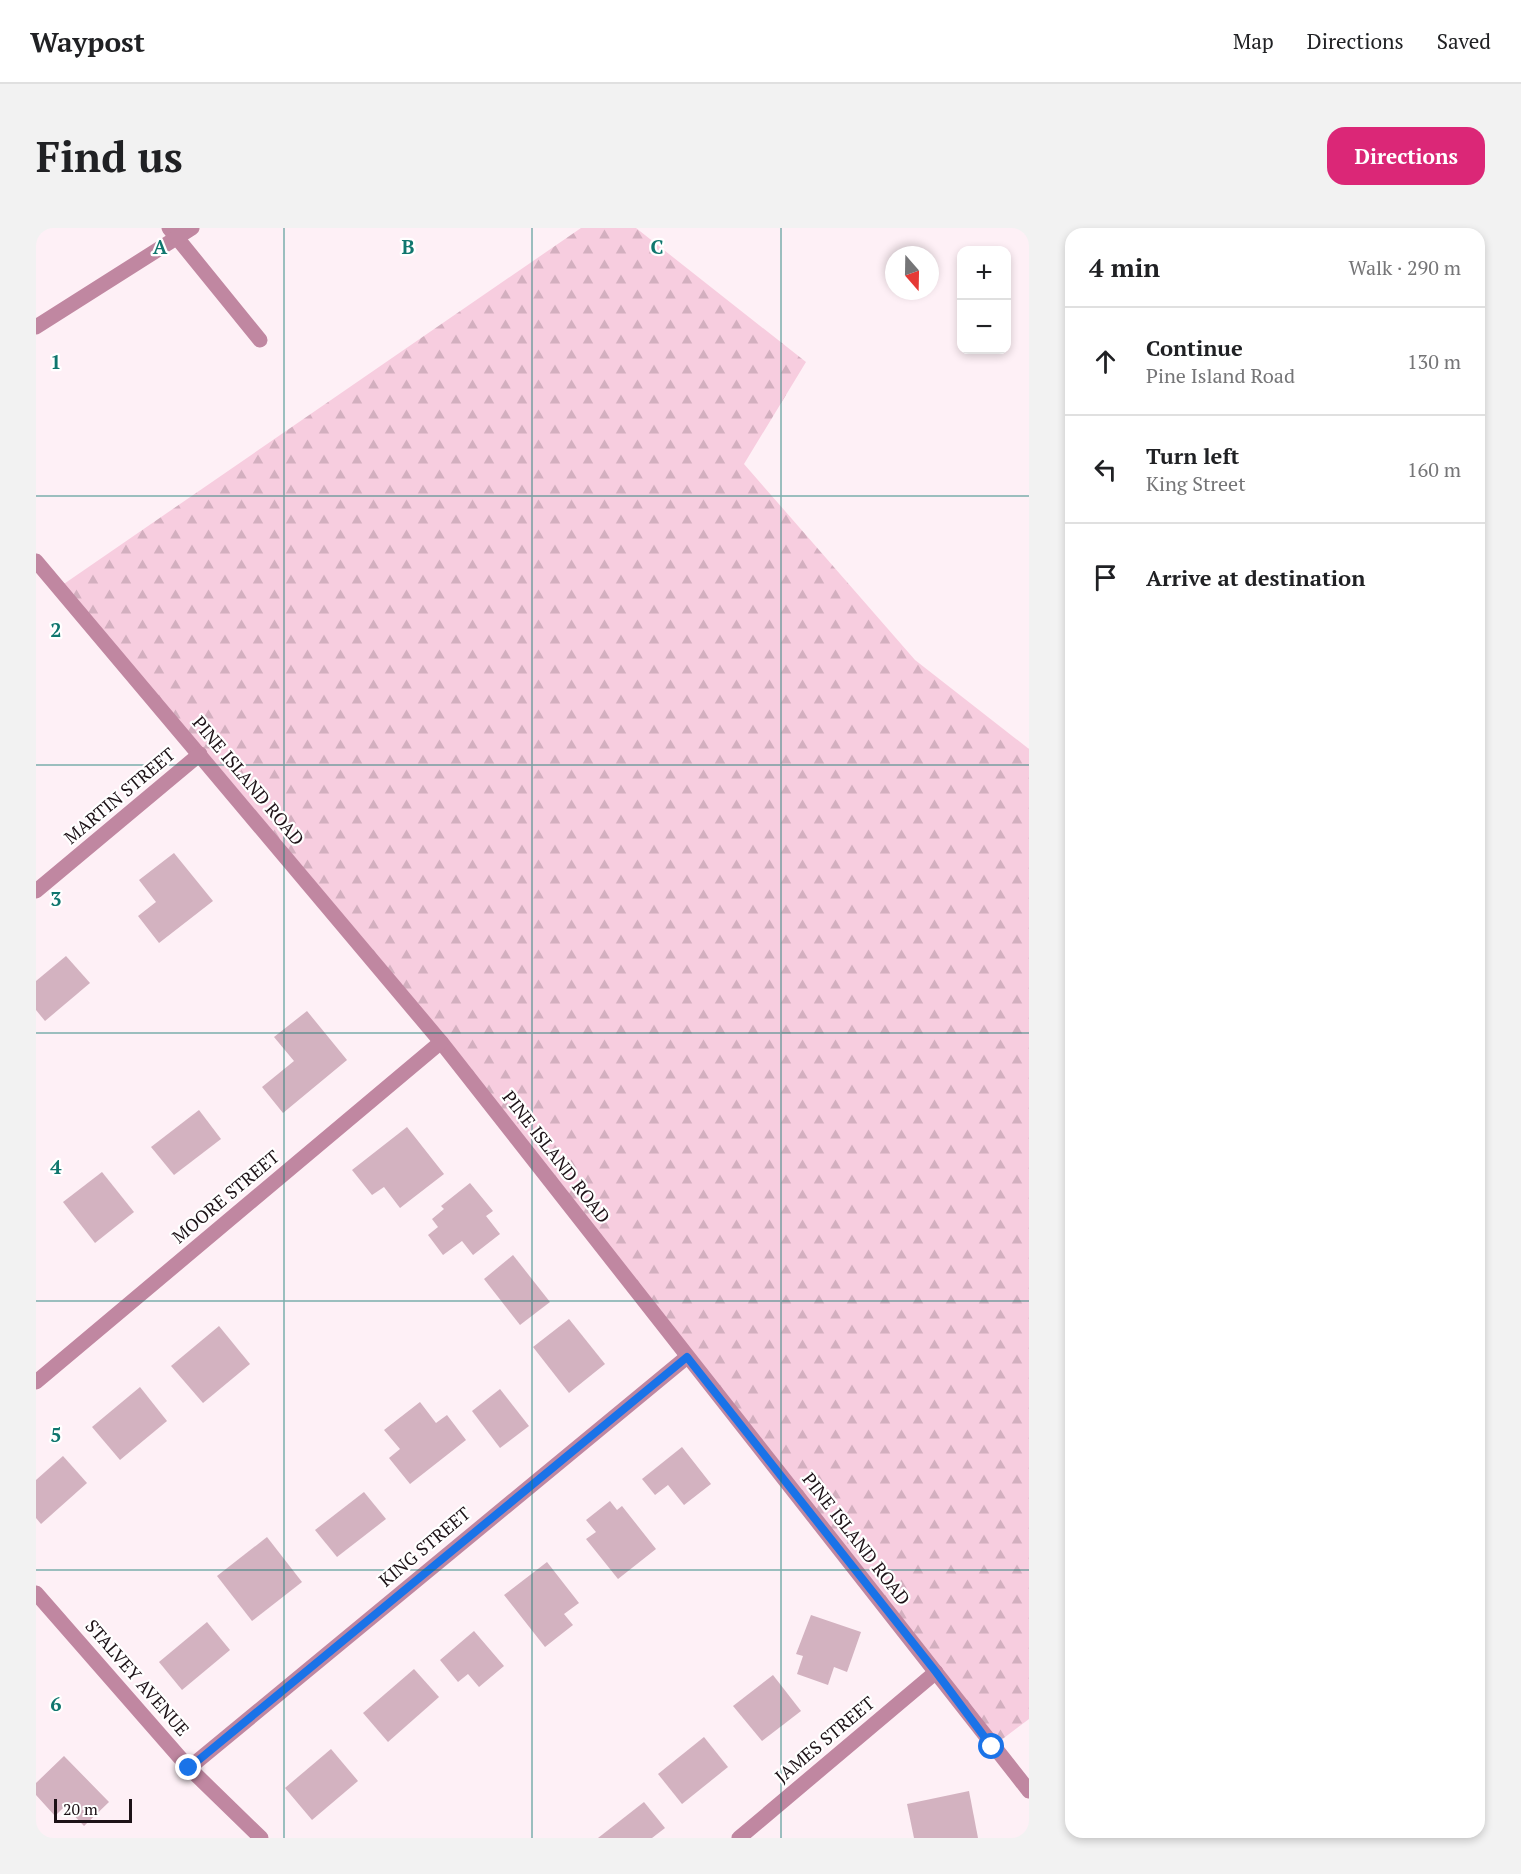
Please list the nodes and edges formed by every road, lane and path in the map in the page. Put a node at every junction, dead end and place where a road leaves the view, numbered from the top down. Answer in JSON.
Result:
{"nodes":[{"id":1,"x":192,"y":228,"type":"edge"},
{"id":2,"x":173,"y":233,"type":"edge"},
{"id":3,"x":36,"y":327,"type":"edge"},
{"id":4,"x":260,"y":340,"type":"dead end"},
{"id":5,"x":36,"y":561,"type":"edge"},
{"id":6,"x":200,"y":754,"type":"junction"},
{"id":7,"x":36,"y":891,"type":"edge"},
{"id":8,"x":441,"y":1042,"type":"junction"},
{"id":9,"x":687,"y":1357,"type":"junction"},
{"id":10,"x":36,"y":1382,"type":"edge"},
{"id":11,"x":36,"y":1593,"type":"edge"},
{"id":12,"x":936,"y":1672,"type":"junction"},
{"id":13,"x":189,"y":1768,"type":"junction"},
{"id":14,"x":1029,"y":1791,"type":"edge"},
{"id":15,"x":261,"y":1838,"type":"edge"},
{"id":16,"x":739,"y":1838,"type":"edge"}],
"edges":[{"from":1,"to":2,"type":"street"},
{"from":2,"to":3,"type":"street"},
{"from":2,"to":4,"type":"street"},
{"from":5,"to":6,"type":"street","name":"PINE ISLAND ROAD"},
{"from":6,"to":7,"type":"street","name":"MARTIN STREET"},
{"from":6,"to":8,"type":"street","name":"PINE ISLAND ROAD"},
{"from":8,"to":9,"type":"street","name":"PINE ISLAND ROAD"},
{"from":8,"to":10,"type":"street","name":"MOORE STREET"},
{"from":9,"to":12,"type":"street","name":"PINE ISLAND ROAD"},
{"from":9,"to":13,"type":"street","name":"KING STREET"},
{"from":11,"to":13,"type":"street","name":"STALVEY AVENUE"},
{"from":12,"to":14,"type":"street","name":"PINE ISLAND ROAD"},
{"from":12,"to":16,"type":"street","name":"JAMES STREET"},
{"from":13,"to":15,"type":"street","name":"STALVEY AVENUE"}]}
